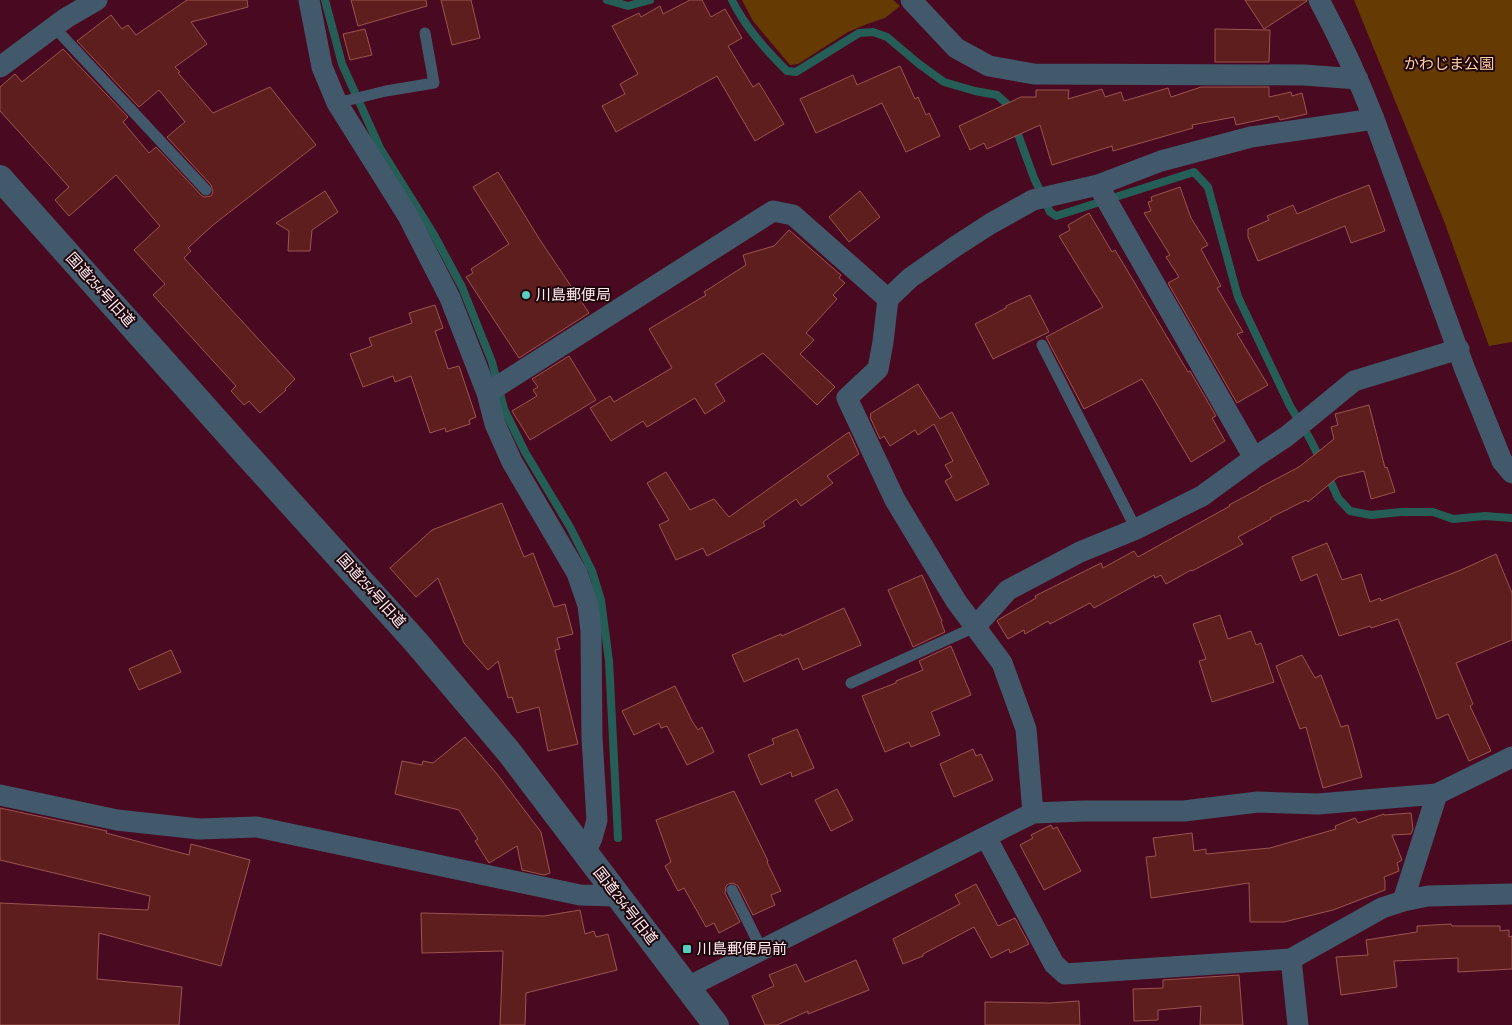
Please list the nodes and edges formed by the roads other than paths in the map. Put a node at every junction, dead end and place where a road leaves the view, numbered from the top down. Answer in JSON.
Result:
{"nodes":[{"id":1,"x":97,"y":0,"type":"edge"},
{"id":2,"x":309,"y":0,"type":"edge"},
{"id":3,"x":911,"y":0,"type":"edge"},
{"id":4,"x":1319,"y":0,"type":"edge"},
{"id":5,"x":54,"y":27,"type":"junction"},
{"id":6,"x":426,"y":32,"type":"dead end"},
{"id":7,"x":0,"y":67,"type":"edge"},
{"id":8,"x":1358,"y":78,"type":"junction"},
{"id":9,"x":337,"y":103,"type":"junction"},
{"id":10,"x":1374,"y":119,"type":"junction"},
{"id":11,"x":0,"y":178,"type":"edge"},
{"id":12,"x":1098,"y":185,"type":"junction"},
{"id":13,"x":206,"y":190,"type":"dead end"},
{"id":14,"x":888,"y":299,"type":"junction"},
{"id":15,"x":1042,"y":345,"type":"dead end"},
{"id":16,"x":1459,"y":349,"type":"junction"},
{"id":17,"x":487,"y":393,"type":"junction"},
{"id":18,"x":1254,"y":458,"type":"junction"},
{"id":19,"x":1509,"y":464,"type":"edge"},
{"id":20,"x":1136,"y":529,"type":"junction"},
{"id":21,"x":975,"y":626,"type":"junction"},
{"id":22,"x":851,"y":683,"type":"dead end"},
{"id":23,"x":1512,"y":757,"type":"edge"},
{"id":24,"x":1437,"y":794,"type":"junction"},
{"id":25,"x":0,"y":795,"type":"edge"},
{"id":26,"x":1033,"y":813,"type":"junction"},
{"id":27,"x":986,"y":837,"type":"junction"},
{"id":28,"x":585,"y":853,"type":"junction"},
{"id":29,"x":732,"y":890,"type":"dead end"},
{"id":30,"x":1512,"y":894,"type":"edge"},
{"id":31,"x":617,"y":896,"type":"junction"},
{"id":32,"x":1402,"y":901,"type":"junction"},
{"id":33,"x":762,"y":950,"type":"junction"},
{"id":34,"x":1291,"y":959,"type":"junction"},
{"id":35,"x":688,"y":987,"type":"junction"},
{"id":36,"x":716,"y":1025,"type":"edge"},
{"id":37,"x":1298,"y":1025,"type":"edge"}],
"edges":[{"from":1,"to":5,"type":"street"},
{"from":2,"to":9,"type":"street"},
{"from":3,"to":8,"type":"street"},
{"from":4,"to":8,"type":"street"},
{"from":5,"to":7,"type":"street"},
{"from":5,"to":13,"type":"lane"},
{"from":6,"to":9,"type":"lane"},
{"from":8,"to":10,"type":"street"},
{"from":9,"to":17,"type":"street"},
{"from":10,"to":12,"type":"street"},
{"from":10,"to":16,"type":"street"},
{"from":11,"to":28,"type":"street","name":"国道254号旧道"},
{"from":12,"to":14,"type":"street"},
{"from":12,"to":18,"type":"street"},
{"from":14,"to":17,"type":"street"},
{"from":14,"to":21,"type":"street"},
{"from":15,"to":20,"type":"lane"},
{"from":16,"to":18,"type":"street"},
{"from":16,"to":19,"type":"street"},
{"from":17,"to":28,"type":"street"},
{"from":18,"to":20,"type":"street"},
{"from":20,"to":21,"type":"street"},
{"from":21,"to":22,"type":"lane"},
{"from":21,"to":26,"type":"street"},
{"from":23,"to":24,"type":"street"},
{"from":24,"to":26,"type":"street"},
{"from":24,"to":32,"type":"street"},
{"from":25,"to":31,"type":"street"},
{"from":26,"to":27,"type":"street"},
{"from":27,"to":33,"type":"street"},
{"from":27,"to":34,"type":"street"},
{"from":28,"to":31,"type":"street","name":"国道254号旧道"},
{"from":29,"to":33,"type":"lane"},
{"from":30,"to":32,"type":"street"},
{"from":31,"to":35,"type":"street","name":"国道254号旧道"},
{"from":32,"to":34,"type":"street"},
{"from":33,"to":35,"type":"street"},
{"from":34,"to":37,"type":"street"},
{"from":35,"to":36,"type":"street","name":"国道254号旧道"}]}
